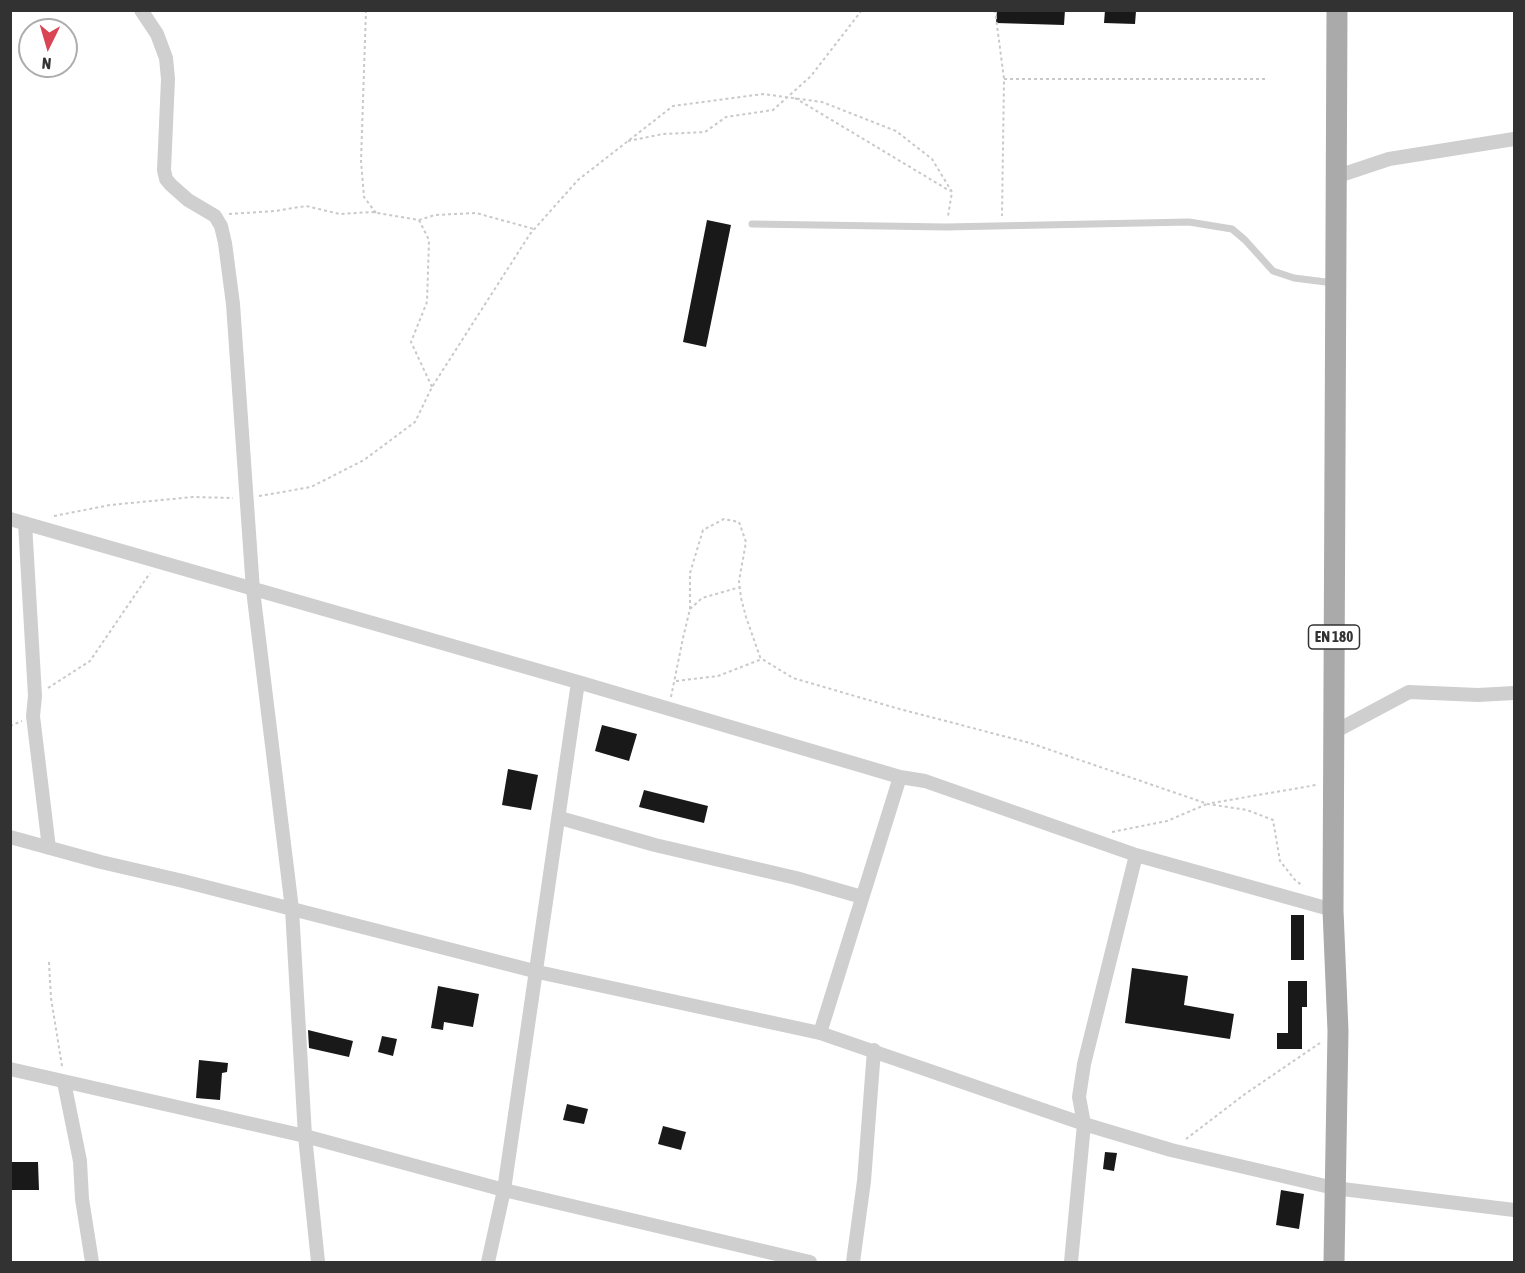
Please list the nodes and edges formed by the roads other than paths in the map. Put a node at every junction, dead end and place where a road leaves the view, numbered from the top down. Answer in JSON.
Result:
{"nodes":[{"id":1,"x":141,"y":10,"type":"edge"},
{"id":2,"x":1337,"y":10,"type":"edge"},
{"id":3,"x":1515,"y":139,"type":"edge"},
{"id":4,"x":1335,"y":177,"type":"junction"},
{"id":5,"x":752,"y":224,"type":"dead end"},
{"id":6,"x":1334,"y":283,"type":"junction"},
{"id":7,"x":10,"y":519,"type":"edge"},
{"id":8,"x":25,"y":523,"type":"junction"},
{"id":9,"x":253,"y":590,"type":"junction"},
{"id":10,"x":579,"y":682,"type":"junction"},
{"id":11,"x":1515,"y":693,"type":"edge"},
{"id":12,"x":1334,"y":732,"type":"junction"},
{"id":13,"x":900,"y":777,"type":"junction"},
{"id":14,"x":560,"y":818,"type":"junction"},
{"id":15,"x":10,"y":837,"type":"edge"},
{"id":16,"x":49,"y":848,"type":"junction"},
{"id":17,"x":1136,"y":855,"type":"junction"},
{"id":18,"x":862,"y":897,"type":"junction"},
{"id":19,"x":292,"y":909,"type":"junction"},
{"id":20,"x":1333,"y":910,"type":"junction"},
{"id":21,"x":538,"y":972,"type":"junction"},
{"id":22,"x":820,"y":1033,"type":"junction"},
{"id":23,"x":874,"y":1050,"type":"junction"},
{"id":24,"x":10,"y":1069,"type":"edge"},
{"id":25,"x":64,"y":1082,"type":"junction"},
{"id":26,"x":1084,"y":1124,"type":"junction"},
{"id":27,"x":305,"y":1136,"type":"junction"},
{"id":28,"x":1334,"y":1188,"type":"junction"},
{"id":29,"x":504,"y":1190,"type":"junction"},
{"id":30,"x":1515,"y":1210,"type":"edge"},
{"id":31,"x":92,"y":1263,"type":"edge"},
{"id":32,"x":318,"y":1263,"type":"edge"},
{"id":33,"x":488,"y":1263,"type":"edge"},
{"id":34,"x":810,"y":1263,"type":"edge"},
{"id":35,"x":853,"y":1263,"type":"edge"},
{"id":36,"x":1071,"y":1263,"type":"edge"},
{"id":37,"x":1334,"y":1263,"type":"edge"}],
"edges":[{"from":1,"to":9,"type":"street"},
{"from":2,"to":4,"type":"main road","number":"EN 180"},
{"from":3,"to":4,"type":"street"},
{"from":4,"to":6,"type":"main road","number":"EN 180"},
{"from":5,"to":6,"type":"lane"},
{"from":6,"to":12,"type":"main road","number":"EN 180"},
{"from":7,"to":8,"type":"street"},
{"from":8,"to":9,"type":"street"},
{"from":8,"to":16,"type":"street"},
{"from":9,"to":10,"type":"street"},
{"from":9,"to":19,"type":"street"},
{"from":10,"to":13,"type":"street"},
{"from":10,"to":14,"type":"street"},
{"from":11,"to":12,"type":"street"},
{"from":12,"to":20,"type":"main road","number":"EN 180"},
{"from":13,"to":17,"type":"street"},
{"from":13,"to":18,"type":"street"},
{"from":14,"to":18,"type":"street"},
{"from":14,"to":21,"type":"street"},
{"from":15,"to":16,"type":"street"},
{"from":16,"to":19,"type":"street"},
{"from":17,"to":20,"type":"street"},
{"from":17,"to":26,"type":"street"},
{"from":18,"to":22,"type":"street"},
{"from":19,"to":21,"type":"street"},
{"from":19,"to":27,"type":"street"},
{"from":20,"to":28,"type":"main road","number":"EN 180"},
{"from":21,"to":22,"type":"street"},
{"from":21,"to":29,"type":"street"},
{"from":22,"to":23,"type":"street"},
{"from":23,"to":26,"type":"street"},
{"from":23,"to":35,"type":"street"},
{"from":24,"to":25,"type":"street"},
{"from":25,"to":27,"type":"street"},
{"from":25,"to":31,"type":"street"},
{"from":26,"to":28,"type":"street"},
{"from":26,"to":36,"type":"street"},
{"from":27,"to":29,"type":"street"},
{"from":27,"to":32,"type":"street"},
{"from":28,"to":30,"type":"street"},
{"from":28,"to":37,"type":"main road","number":"EN 180"},
{"from":29,"to":33,"type":"street"},
{"from":29,"to":34,"type":"street"}]}
